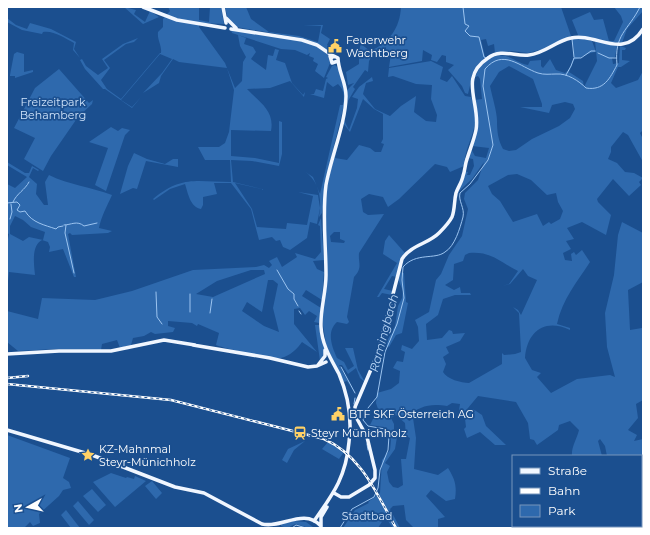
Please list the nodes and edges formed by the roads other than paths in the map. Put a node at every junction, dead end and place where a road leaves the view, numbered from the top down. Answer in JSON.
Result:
{"nodes":[{"id":1,"x":143,"y":7,"type":"edge"},
{"id":2,"x":224,"y":7,"type":"edge"},
{"id":3,"x":227,"y":25,"type":"junction"},
{"id":4,"x":232,"y":27,"type":"junction"},
{"id":5,"x":643,"y":29,"type":"edge"},
{"id":6,"x":332,"y":57,"type":"junction"},
{"id":7,"x":336,"y":62,"type":"junction"},
{"id":8,"x":7,"y":354,"type":"edge"},
{"id":9,"x":327,"y":359,"type":"junction"},
{"id":10,"x":7,"y":430,"type":"edge"},
{"id":11,"x":334,"y":493,"type":"junction"},
{"id":12,"x":328,"y":503,"type":"junction"},
{"id":13,"x":318,"y":525,"type":"edge"}],
"edges":[{"from":1,"to":3,"type":"main road"},
{"from":2,"to":3,"type":"main road"},
{"from":3,"to":4,"type":"main road"},
{"from":3,"to":4,"type":"main road"},
{"from":4,"to":6,"type":"main road"},
{"from":5,"to":11,"type":"main road"},
{"from":6,"to":7,"type":"main road"},
{"from":6,"to":7,"type":"main road"},
{"from":7,"to":9,"type":"main road"},
{"from":8,"to":9,"type":"main road"},
{"from":9,"to":11,"type":"main road"},
{"from":10,"to":13,"type":"main road"},
{"from":11,"to":12,"type":"main road"},
{"from":12,"to":13,"type":"main road"},
{"from":12,"to":13,"type":"main road"}]}
